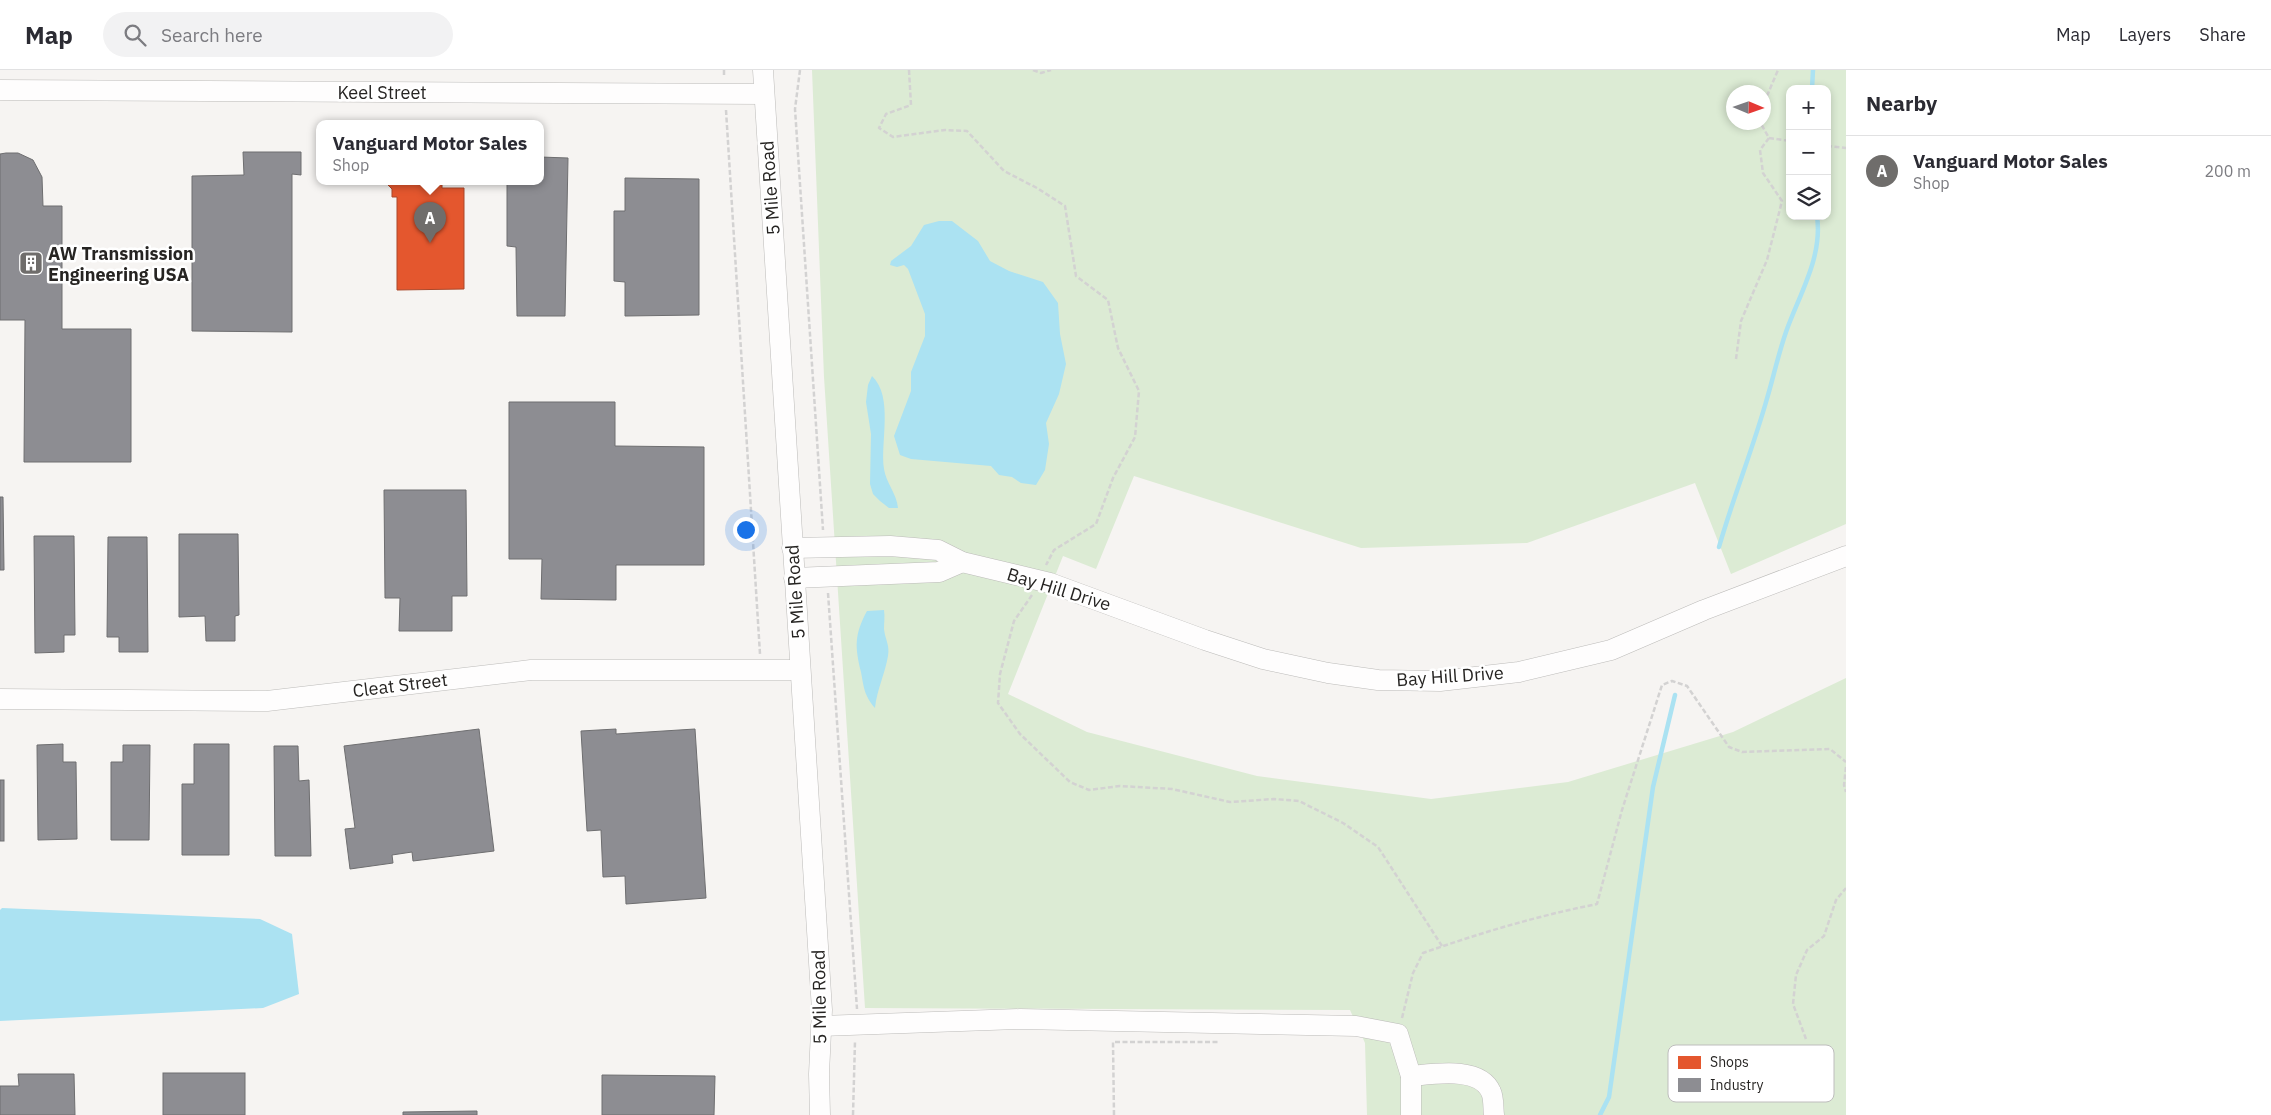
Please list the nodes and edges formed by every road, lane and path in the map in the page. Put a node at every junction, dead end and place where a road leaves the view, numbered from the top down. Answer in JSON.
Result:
{"nodes":[{"id":1,"x":724,"y":70,"type":"edge"},
{"id":2,"x":763,"y":70,"type":"edge"},
{"id":3,"x":909,"y":70,"type":"edge"},
{"id":4,"x":1033,"y":70,"type":"edge"},
{"id":5,"x":1051,"y":70,"type":"edge"},
{"id":6,"x":1778,"y":70,"type":"edge"},
{"id":7,"x":1771,"y":86,"type":"edge"},
{"id":8,"x":0,"y":90,"type":"edge"},
{"id":9,"x":725,"y":94,"type":"junction"},
{"id":10,"x":764,"y":94,"type":"junction"},
{"id":11,"x":1764,"y":130,"type":"edge"},
{"id":12,"x":1769,"y":138,"type":"junction"},
{"id":13,"x":1786,"y":141,"type":"edge"},
{"id":14,"x":1831,"y":146,"type":"edge"},
{"id":15,"x":1846,"y":148,"type":"edge"},
{"id":16,"x":1736,"y":359,"type":"dead end"},
{"id":17,"x":792,"y":548,"type":"junction"},
{"id":18,"x":1846,"y":556,"type":"edge"},
{"id":19,"x":962,"y":562,"type":"junction"},
{"id":20,"x":794,"y":578,"type":"junction"},
{"id":21,"x":1039,"y":580,"type":"junction"},
{"id":22,"x":761,"y":670,"type":"junction"},
{"id":23,"x":800,"y":670,"type":"junction"},
{"id":24,"x":0,"y":699,"type":"edge"},
{"id":25,"x":1846,"y":762,"type":"edge"},
{"id":26,"x":1846,"y":767,"type":"edge"},
{"id":27,"x":1846,"y":792,"type":"edge"},
{"id":28,"x":1846,"y":888,"type":"edge"},
{"id":29,"x":1442,"y":946,"type":"junction"},
{"id":30,"x":821,"y":1026,"type":"junction"},
{"id":31,"x":1398,"y":1034,"type":"junction"},
{"id":32,"x":1806,"y":1039,"type":"dead end"},
{"id":33,"x":1221,"y":1042,"type":"dead end"},
{"id":34,"x":1411,"y":1076,"type":"junction"},
{"id":35,"x":820,"y":1115,"type":"edge"},
{"id":36,"x":1114,"y":1115,"type":"edge"},
{"id":37,"x":1411,"y":1115,"type":"edge"},
{"id":38,"x":1494,"y":1115,"type":"edge"}],
"edges":[{"from":1,"to":9,"type":"path"},
{"from":2,"to":10,"type":"street","name":"5 Mile Road"},
{"from":3,"to":21,"type":"path"},
{"from":4,"to":5,"type":"path"},
{"from":6,"to":7,"type":"path"},
{"from":8,"to":9,"type":"street","name":"Keel Street"},
{"from":9,"to":10,"type":"street","name":"Keel Street"},
{"from":9,"to":22,"type":"path"},
{"from":10,"to":17,"type":"street","name":"5 Mile Road"},
{"from":11,"to":12,"type":"path"},
{"from":12,"to":13,"type":"path"},
{"from":12,"to":16,"type":"path"},
{"from":14,"to":15,"type":"path"},
{"from":17,"to":19,"type":"street","name":"Bay Hill Drive"},
{"from":17,"to":20,"type":"street","name":"5 Mile Road"},
{"from":18,"to":21,"type":"street","name":"Bay Hill Drive"},
{"from":19,"to":20,"type":"street"},
{"from":19,"to":21,"type":"street","name":"Bay Hill Drive"},
{"from":20,"to":23,"type":"street","name":"5 Mile Road"},
{"from":21,"to":29,"type":"path"},
{"from":22,"to":23,"type":"street","name":"Cleat Street"},
{"from":22,"to":24,"type":"street","name":"Cleat Street"},
{"from":23,"to":30,"type":"street","name":"5 Mile Road"},
{"from":25,"to":29,"type":"path"},
{"from":26,"to":27,"type":"path"},
{"from":28,"to":32,"type":"path"},
{"from":29,"to":31,"type":"path"},
{"from":30,"to":31,"type":"street"},
{"from":30,"to":35,"type":"street","name":"5 Mile Road"},
{"from":31,"to":34,"type":"street"},
{"from":33,"to":36,"type":"path"},
{"from":34,"to":37,"type":"street"},
{"from":34,"to":38,"type":"street"}]}
